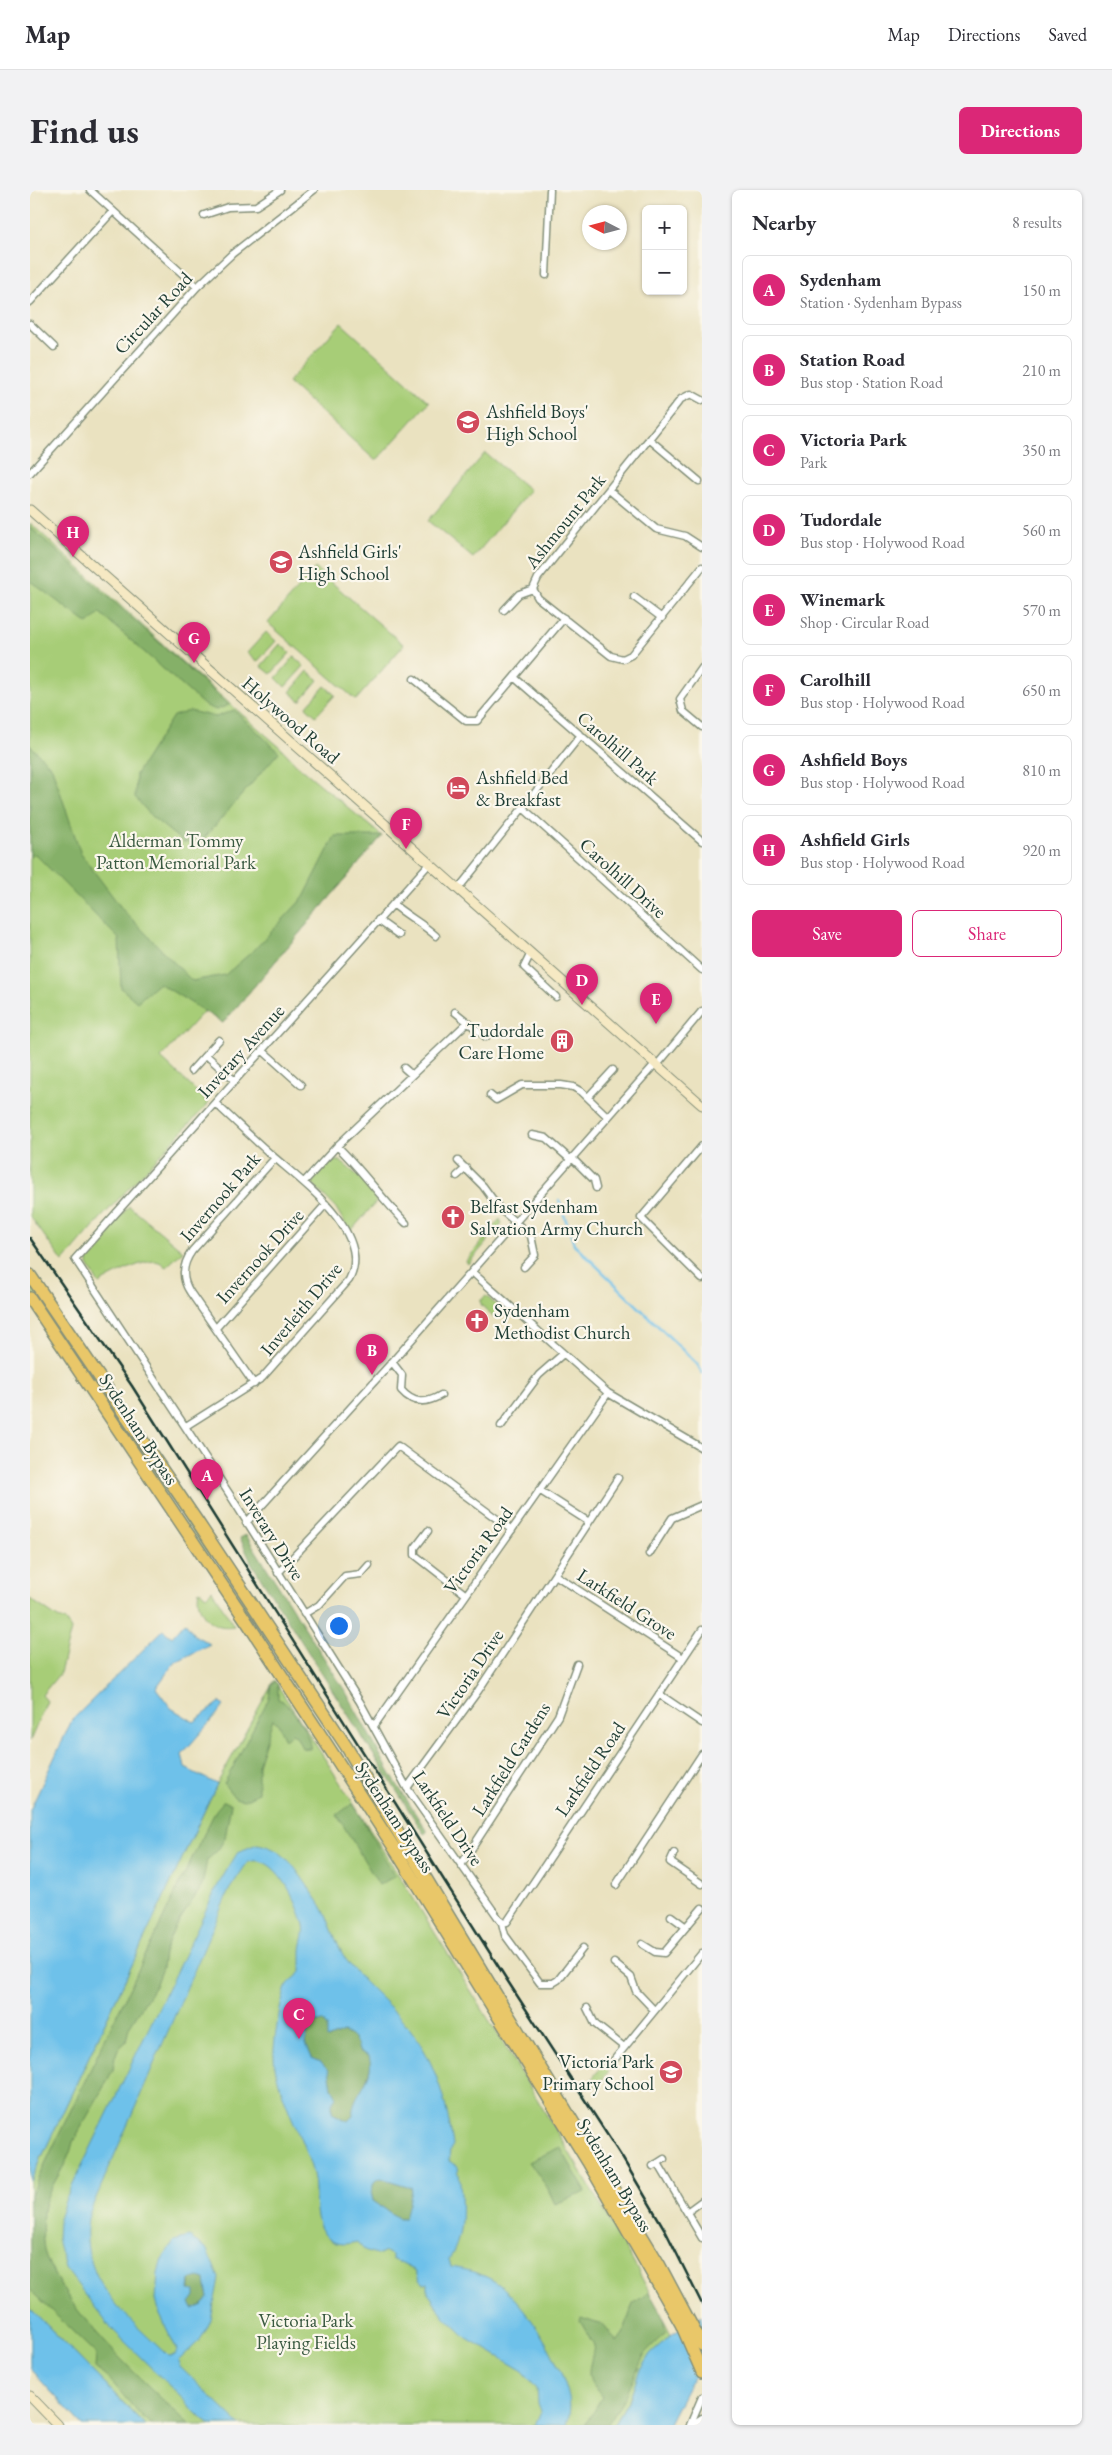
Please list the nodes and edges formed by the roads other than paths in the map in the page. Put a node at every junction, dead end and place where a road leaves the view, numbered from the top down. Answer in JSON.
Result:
{"nodes":[{"id":1,"x":90,"y":190,"type":"edge"},
{"id":2,"x":280,"y":190,"type":"edge"},
{"id":3,"x":314,"y":190,"type":"edge"},
{"id":4,"x":550,"y":190,"type":"edge"},
{"id":5,"x":114,"y":210,"type":"junction"},
{"id":6,"x":204,"y":215,"type":"dead end"},
{"id":7,"x":546,"y":275,"type":"dead end"},
{"id":8,"x":196,"y":286,"type":"junction"},
{"id":9,"x":30,"y":302,"type":"edge"},
{"id":10,"x":30,"y":324,"type":"edge"},
{"id":11,"x":54,"y":347,"type":"dead end"},
{"id":12,"x":702,"y":400,"type":"edge"},
{"id":13,"x":649,"y":439,"type":"junction"},
{"id":14,"x":30,"y":473,"type":"edge"},
{"id":15,"x":699,"y":481,"type":"dead end"},
{"id":16,"x":609,"y":490,"type":"junction"},
{"id":17,"x":30,"y":510,"type":"edge"},
{"id":18,"x":702,"y":547,"type":"edge"},
{"id":19,"x":702,"y":567,"type":"edge"},
{"id":20,"x":533,"y":589,"type":"junction"},
{"id":21,"x":634,"y":597,"type":"dead end"},
{"id":22,"x":504,"y":610,"type":"dead end"},
{"id":23,"x":564,"y":618,"type":"junction"},
{"id":24,"x":662,"y":618,"type":"junction"},
{"id":25,"x":702,"y":668,"type":"edge"},
{"id":26,"x":515,"y":678,"type":"junction"},
{"id":27,"x":414,"y":679,"type":"dead end"},
{"id":28,"x":702,"y":727,"type":"edge"},
{"id":29,"x":581,"y":735,"type":"junction"},
{"id":30,"x":523,"y":808,"type":"junction"},
{"id":31,"x":702,"y":841,"type":"edge"},
{"id":32,"x":430,"y":864,"type":"junction"},
{"id":33,"x":458,"y":889,"type":"junction"},
{"id":34,"x":393,"y":904,"type":"junction"},
{"id":35,"x":378,"y":920,"type":"junction"},
{"id":36,"x":399,"y":935,"type":"dead end"},
{"id":37,"x":436,"y":936,"type":"dead end"},
{"id":38,"x":531,"y":953,"type":"junction"},
{"id":39,"x":702,"y":970,"type":"edge"},
{"id":40,"x":556,"y":997,"type":"dead end"},
{"id":41,"x":702,"y":1011,"type":"edge"},
{"id":42,"x":455,"y":1012,"type":"dead end"},
{"id":43,"x":468,"y":1022,"type":"junction"},
{"id":44,"x":486,"y":1037,"type":"dead end"},
{"id":45,"x":219,"y":1040,"type":"dead end"},
{"id":46,"x":262,"y":1050,"type":"junction"},
{"id":47,"x":206,"y":1055,"type":"junction"},
{"id":48,"x":656,"y":1064,"type":"junction"},
{"id":49,"x":404,"y":1068,"type":"dead end"},
{"id":50,"x":613,"y":1070,"type":"dead end"},
{"id":51,"x":190,"y":1071,"type":"dead end"},
{"id":52,"x":412,"y":1075,"type":"junction"},
{"id":53,"x":235,"y":1081,"type":"junction"},
{"id":54,"x":301,"y":1085,"type":"dead end"},
{"id":55,"x":490,"y":1095,"type":"dead end"},
{"id":56,"x":588,"y":1097,"type":"junction"},
{"id":57,"x":215,"y":1103,"type":"junction"},
{"id":58,"x":702,"y":1105,"type":"edge"},
{"id":59,"x":608,"y":1117,"type":"junction"},
{"id":60,"x":532,"y":1135,"type":"dead end"},
{"id":61,"x":337,"y":1146,"type":"junction"},
{"id":62,"x":702,"y":1146,"type":"edge"},
{"id":63,"x":274,"y":1158,"type":"junction"},
{"id":64,"x":572,"y":1159,"type":"junction"},
{"id":65,"x":458,"y":1161,"type":"dead end"},
{"id":66,"x":466,"y":1168,"type":"junction"},
{"id":67,"x":457,"y":1176,"type":"dead end"},
{"id":68,"x":304,"y":1182,"type":"junction"},
{"id":69,"x":596,"y":1188,"type":"dead end"},
{"id":70,"x":326,"y":1204,"type":"junction"},
{"id":71,"x":516,"y":1222,"type":"junction"},
{"id":72,"x":406,"y":1223,"type":"dead end"},
{"id":73,"x":76,"y":1259,"type":"joint"},
{"id":74,"x":524,"y":1267,"type":"dead end"},
{"id":75,"x":472,"y":1272,"type":"junction"},
{"id":76,"x":30,"y":1275,"type":"edge"},
{"id":77,"x":702,"y":1279,"type":"edge"},
{"id":78,"x":30,"y":1298,"type":"edge"},
{"id":79,"x":216,"y":1328,"type":"junction"},
{"id":80,"x":563,"y":1354,"type":"junction"},
{"id":81,"x":392,"y":1362,"type":"junction"},
{"id":82,"x":254,"y":1384,"type":"junction"},
{"id":83,"x":608,"y":1393,"type":"junction"},
{"id":84,"x":441,"y":1395,"type":"dead end"},
{"id":85,"x":432,"y":1400,"type":"junction"},
{"id":86,"x":436,"y":1408,"type":"dead end"},
{"id":87,"x":186,"y":1426,"type":"junction"},
{"id":88,"x":500,"y":1426,"type":"dead end"},
{"id":89,"x":702,"y":1448,"type":"edge"},
{"id":90,"x":618,"y":1478,"type":"dead end"},
{"id":91,"x":539,"y":1490,"type":"junction"},
{"id":92,"x":702,"y":1505,"type":"edge"},
{"id":93,"x":589,"y":1522,"type":"junction"},
{"id":94,"x":246,"y":1523,"type":"junction"},
{"id":95,"x":512,"y":1530,"type":"junction"},
{"id":96,"x":428,"y":1531,"type":"dead end"},
{"id":97,"x":648,"y":1554,"type":"dead end"},
{"id":98,"x":369,"y":1565,"type":"dead end"},
{"id":99,"x":278,"y":1573,"type":"junction"},
{"id":100,"x":555,"y":1575,"type":"junction"},
{"id":101,"x":465,"y":1594,"type":"junction"},
{"id":102,"x":304,"y":1614,"type":"junction"},
{"id":103,"x":702,"y":1630,"type":"edge"},
{"id":104,"x":683,"y":1658,"type":"junction"},
{"id":105,"x":577,"y":1664,"type":"dead end"},
{"id":106,"x":660,"y":1694,"type":"junction"},
{"id":107,"x":702,"y":1723,"type":"edge"},
{"id":108,"x":374,"y":1726,"type":"junction"},
{"id":109,"x":702,"y":1754,"type":"edge"},
{"id":110,"x":408,"y":1788,"type":"junction"},
{"id":111,"x":674,"y":1853,"type":"dead end"},
{"id":112,"x":461,"y":1865,"type":"junction"},
{"id":113,"x":702,"y":1884,"type":"edge"},
{"id":114,"x":616,"y":1885,"type":"dead end"},
{"id":115,"x":702,"y":1908,"type":"edge"},
{"id":116,"x":671,"y":1916,"type":"dead end"},
{"id":117,"x":502,"y":1923,"type":"junction"},
{"id":118,"x":686,"y":1927,"type":"junction"},
{"id":119,"x":642,"y":1944,"type":"dead end"},
{"id":120,"x":583,"y":1948,"type":"dead end"},
{"id":121,"x":702,"y":1953,"type":"edge"},
{"id":122,"x":614,"y":1963,"type":"dead end"},
{"id":123,"x":587,"y":2008,"type":"dead end"},
{"id":124,"x":654,"y":2010,"type":"junction"},
{"id":125,"x":624,"y":2047,"type":"junction"},
{"id":126,"x":614,"y":2060,"type":"dead end"},
{"id":127,"x":658,"y":2163,"type":"dead end"},
{"id":128,"x":702,"y":2201,"type":"edge"},
{"id":129,"x":687,"y":2212,"type":"junction"},
{"id":130,"x":702,"y":2238,"type":"edge"},
{"id":131,"x":685,"y":2320,"type":"junction"},
{"id":132,"x":702,"y":2346,"type":"edge"},
{"id":133,"x":702,"y":2372,"type":"edge"},
{"id":134,"x":30,"y":2396,"type":"edge"},
{"id":135,"x":702,"y":2397,"type":"edge"},
{"id":136,"x":702,"y":2418,"type":"edge"},
{"id":137,"x":58,"y":2425,"type":"edge"},
{"id":138,"x":691,"y":2425,"type":"edge"}],
"edges":[{"from":1,"to":5,"type":"street"},
{"from":2,"to":6,"type":"street"},
{"from":3,"to":8,"type":"street","name":"Circular Road"},
{"from":4,"to":7,"type":"street"},
{"from":5,"to":8,"type":"street"},
{"from":5,"to":9,"type":"street"},
{"from":8,"to":14,"type":"street","name":"Circular Road"},
{"from":10,"to":11,"type":"street"},
{"from":12,"to":13,"type":"street","name":"Ashmount Park"},
{"from":13,"to":15,"type":"street"},
{"from":13,"to":16,"type":"street","name":"Ashmount Park"},
{"from":16,"to":18,"type":"street"},
{"from":16,"to":20,"type":"street","name":"Ashmount Park"},
{"from":17,"to":32,"type":"main road","name":"Holywood Road"},
{"from":19,"to":24,"type":"street","name":"Ashmount Park"},
{"from":20,"to":22,"type":"street"},
{"from":20,"to":23,"type":"street","name":"Ashmount Park"},
{"from":21,"to":24,"type":"street"},
{"from":23,"to":24,"type":"street","name":"Ashmount Park"},
{"from":23,"to":26,"type":"street"},
{"from":25,"to":28,"type":"street"},
{"from":26,"to":27,"type":"street"},
{"from":26,"to":29,"type":"street","name":"Carolhill Park"},
{"from":29,"to":30,"type":"street"},
{"from":29,"to":31,"type":"street","name":"Carolhill Park"},
{"from":30,"to":33,"type":"street"},
{"from":30,"to":39,"type":"street","name":"Carolhill Drive"},
{"from":32,"to":33,"type":"main road","name":"Holywood Road"},
{"from":32,"to":34,"type":"street","name":"Inverary Avenue"},
{"from":33,"to":38,"type":"main road","name":"Holywood Road"},
{"from":34,"to":35,"type":"street","name":"Inverary Avenue"},
{"from":34,"to":37,"type":"street"},
{"from":35,"to":36,"type":"street"},
{"from":35,"to":46,"type":"street","name":"Inverary Avenue"},
{"from":38,"to":40,"type":"street"},
{"from":38,"to":48,"type":"main road","name":"Holywood Road"},
{"from":41,"to":48,"type":"street"},
{"from":42,"to":43,"type":"street"},
{"from":43,"to":44,"type":"street"},
{"from":43,"to":52,"type":"street"},
{"from":45,"to":47,"type":"street"},
{"from":46,"to":53,"type":"street","name":"Inverary Avenue"},
{"from":46,"to":54,"type":"street"},
{"from":47,"to":51,"type":"street"},
{"from":47,"to":53,"type":"street"},
{"from":48,"to":58,"type":"main road","name":"Holywood Road"},
{"from":48,"to":59,"type":"street"},
{"from":49,"to":52,"type":"street"},
{"from":50,"to":56,"type":"street"},
{"from":52,"to":61,"type":"street"},
{"from":53,"to":57,"type":"street","name":"Inverary Avenue"},
{"from":55,"to":56,"type":"street"},
{"from":56,"to":59,"type":"street"},
{"from":57,"to":63,"type":"street","name":"Inverleith Drive"},
{"from":57,"to":73,"type":"street","name":"Inverary Avenue"},
{"from":59,"to":64,"type":"street"},
{"from":60,"to":64,"type":"street"},
{"from":61,"to":68,"type":"street"},
{"from":61,"to":72,"type":"street"},
{"from":62,"to":77,"type":"street"},
{"from":63,"to":68,"type":"street","name":"Inverleith Drive"},
{"from":63,"to":79,"type":"street","name":"Invernook Park"},
{"from":64,"to":69,"type":"street"},
{"from":64,"to":71,"type":"street"},
{"from":65,"to":66,"type":"street"},
{"from":66,"to":67,"type":"street"},
{"from":66,"to":71,"type":"street"},
{"from":68,"to":70,"type":"street","name":"Inverleith Drive"},
{"from":70,"to":79,"type":"street","name":"Invernook Drive"},
{"from":70,"to":82,"type":"street","name":"Inverleith Drive"},
{"from":71,"to":74,"type":"street"},
{"from":71,"to":75,"type":"street"},
{"from":73,"to":87,"type":"street","name":"Inverary Drive"},
{"from":75,"to":80,"type":"street"},
{"from":75,"to":81,"type":"street"},
{"from":76,"to":131,"type":"highway","name":"Sydenham Bypass"},
{"from":78,"to":131,"type":"highway","name":"Sydenham Bypass"},
{"from":79,"to":82,"type":"street","name":"Invernook Park"},
{"from":80,"to":83,"type":"street"},
{"from":80,"to":88,"type":"street"},
{"from":81,"to":85,"type":"street"},
{"from":81,"to":94,"type":"street"},
{"from":82,"to":87,"type":"street","name":"Inverleith Drive"},
{"from":83,"to":89,"type":"street"},
{"from":83,"to":91,"type":"street","name":"Victoria Road"},
{"from":84,"to":85,"type":"street"},
{"from":85,"to":86,"type":"street"},
{"from":87,"to":94,"type":"street","name":"Inverary Drive"},
{"from":90,"to":93,"type":"street","name":"Victoria Drive"},
{"from":91,"to":93,"type":"street"},
{"from":91,"to":95,"type":"street","name":"Victoria Road"},
{"from":92,"to":97,"type":"street"},
{"from":93,"to":100,"type":"street","name":"Victoria Drive"},
{"from":94,"to":99,"type":"street","name":"Inverary Drive"},
{"from":95,"to":99,"type":"street"},
{"from":95,"to":101,"type":"street","name":"Victoria Road"},
{"from":96,"to":101,"type":"street"},
{"from":98,"to":102,"type":"street"},
{"from":99,"to":102,"type":"street","name":"Inverary Drive"},
{"from":100,"to":104,"type":"street","name":"Larkfield Grove"},
{"from":100,"to":110,"type":"street","name":"Victoria Drive"},
{"from":101,"to":108,"type":"street","name":"Victoria Road"},
{"from":102,"to":108,"type":"street","name":"Inverary Drive"},
{"from":103,"to":104,"type":"street","name":"Larkfield Road"},
{"from":104,"to":106,"type":"street","name":"Larkfield Road"},
{"from":105,"to":112,"type":"street","name":"Larkfield Gardens"},
{"from":106,"to":107,"type":"street"},
{"from":106,"to":117,"type":"street","name":"Larkfield Road"},
{"from":108,"to":110,"type":"street","name":"Larkfield Drive"},
{"from":109,"to":114,"type":"street"},
{"from":110,"to":112,"type":"street","name":"Larkfield Drive"},
{"from":111,"to":113,"type":"street"},
{"from":112,"to":117,"type":"street","name":"Larkfield Drive"},
{"from":115,"to":118,"type":"street"},
{"from":116,"to":118,"type":"street"},
{"from":117,"to":120,"type":"street","name":"Larkfield Drive"},
{"from":118,"to":119,"type":"street"},
{"from":121,"to":124,"type":"street"},
{"from":122,"to":124,"type":"street"},
{"from":123,"to":125,"type":"street"},
{"from":124,"to":125,"type":"street"},
{"from":125,"to":126,"type":"street"},
{"from":127,"to":129,"type":"street"},
{"from":128,"to":129,"type":"street"},
{"from":129,"to":130,"type":"street"},
{"from":131,"to":132,"type":"highway","name":"Sydenham Bypass"},
{"from":131,"to":133,"type":"highway","name":"Sydenham Bypass"},
{"from":134,"to":137,"type":"main road"},
{"from":135,"to":138,"type":"street"},
{"from":136,"to":138,"type":"street"}]}
